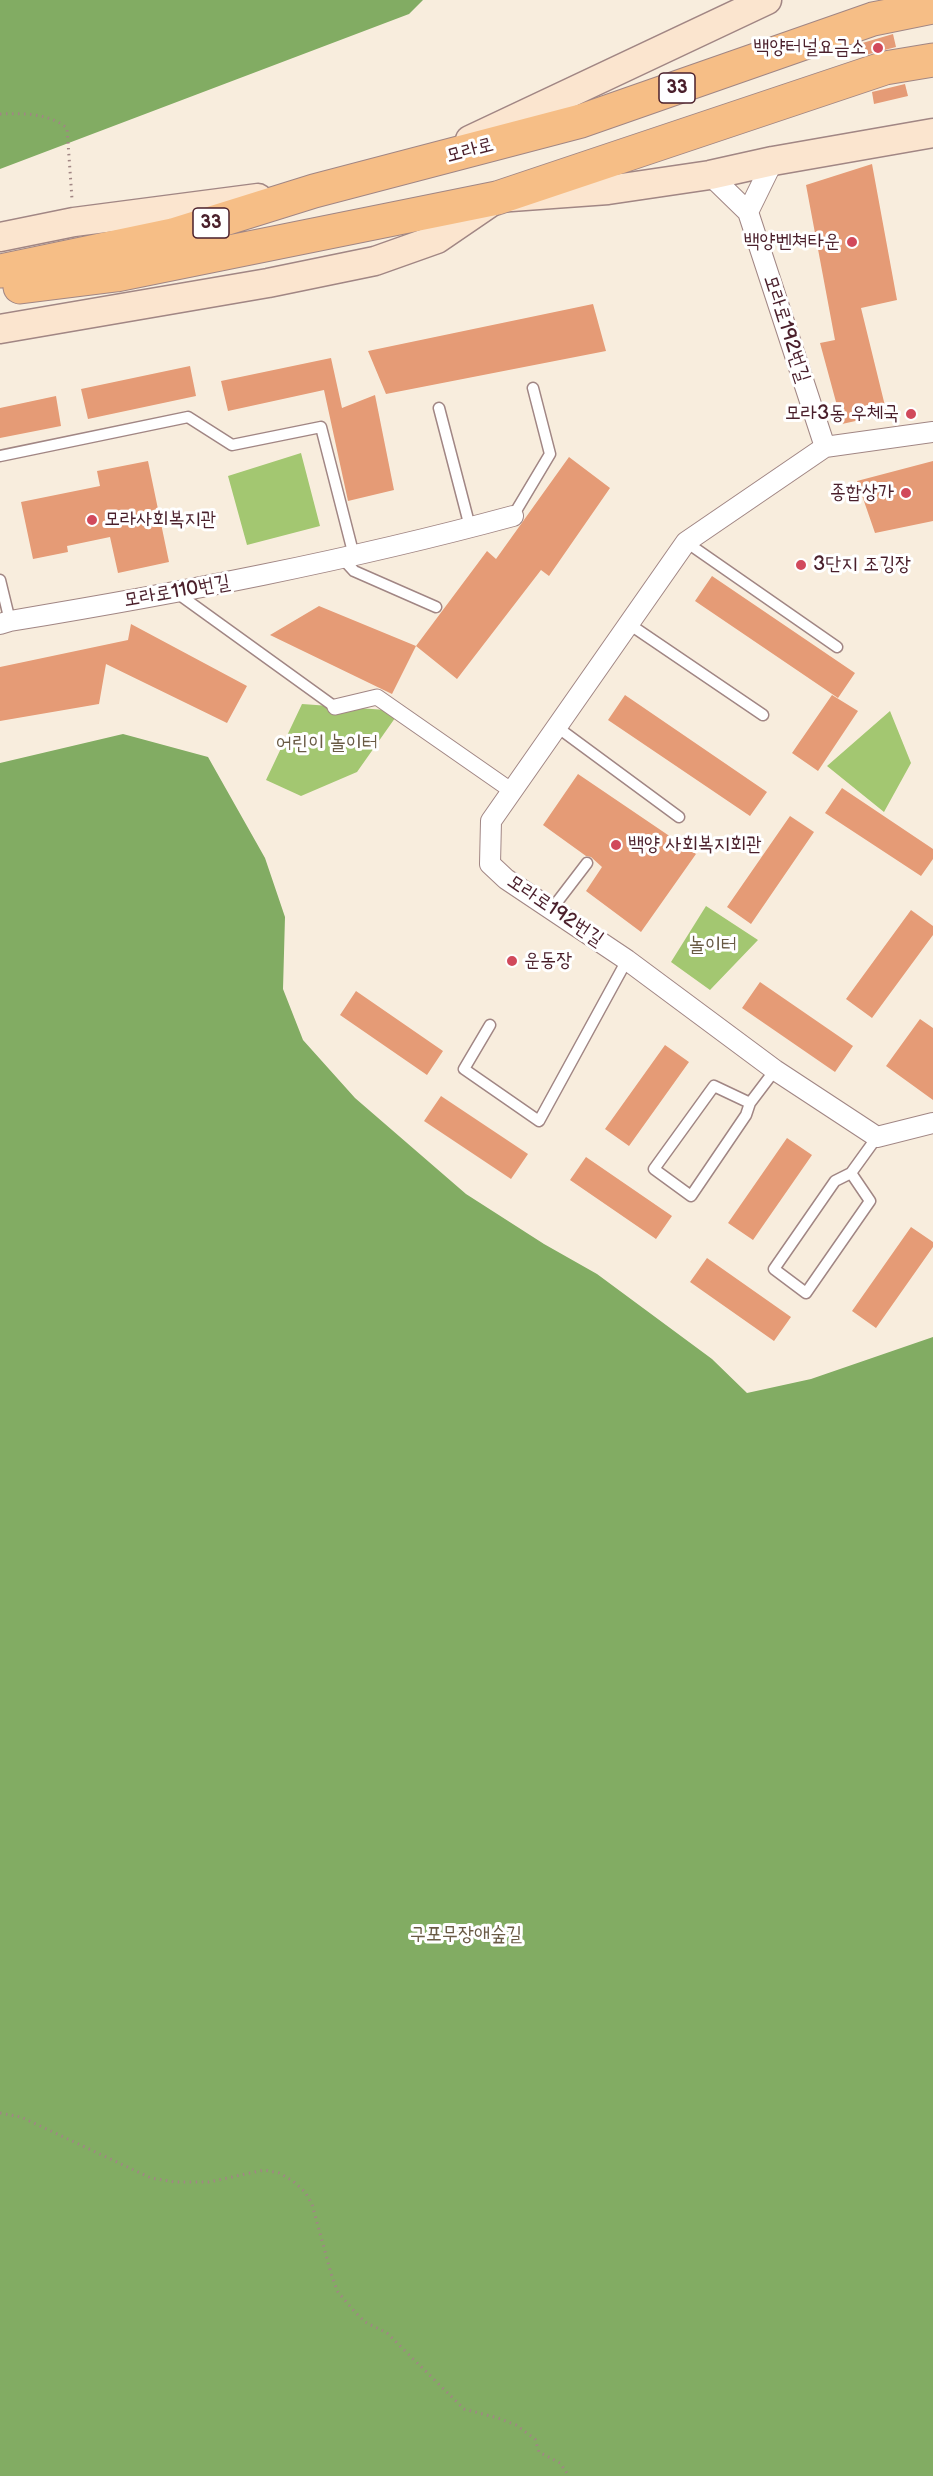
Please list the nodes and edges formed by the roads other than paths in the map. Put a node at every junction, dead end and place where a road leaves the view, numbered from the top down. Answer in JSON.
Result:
{"nodes":[{"id":1,"x":767,"y":0,"type":"edge"},
{"id":2,"x":933,"y":7,"type":"edge"},
{"id":3,"x":933,"y":60,"type":"edge"},
{"id":4,"x":933,"y":133,"type":"edge"},
{"id":5,"x":773,"y":161,"type":"junction"},
{"id":6,"x":420,"y":164,"type":"junction"},
{"id":7,"x":710,"y":175,"type":"junction"},
{"id":8,"x":314,"y":191,"type":"junction"},
{"id":9,"x":497,"y":198,"type":"junction"},
{"id":10,"x":748,"y":212,"type":"junction"},
{"id":11,"x":0,"y":237,"type":"edge"},
{"id":12,"x":0,"y":271,"type":"edge"},
{"id":13,"x":0,"y":290,"type":"edge"},
{"id":14,"x":0,"y":329,"type":"edge"},
{"id":15,"x":533,"y":388,"type":"dead end"},
{"id":16,"x":439,"y":408,"type":"dead end"},
{"id":17,"x":933,"y":432,"type":"edge"},
{"id":18,"x":825,"y":447,"type":"junction"},
{"id":19,"x":0,"y":456,"type":"edge"},
{"id":20,"x":513,"y":516,"type":"joint"},
{"id":21,"x":470,"y":527,"type":"junction"},
{"id":22,"x":686,"y":542,"type":"junction"},
{"id":23,"x":348,"y":558,"type":"junction"},
{"id":24,"x":0,"y":580,"type":"edge"},
{"id":25,"x":177,"y":593,"type":"junction"},
{"id":26,"x":436,"y":607,"type":"dead end"},
{"id":27,"x":5,"y":622,"type":"edge"},
{"id":28,"x":629,"y":624,"type":"junction"},
{"id":29,"x":837,"y":647,"type":"dead end"},
{"id":30,"x":335,"y":707,"type":"joint"},
{"id":31,"x":763,"y":715,"type":"dead end"},
{"id":32,"x":557,"y":727,"type":"junction"},
{"id":33,"x":512,"y":791,"type":"junction"},
{"id":34,"x":679,"y":817,"type":"dead end"},
{"id":35,"x":587,"y":863,"type":"dead end"},
{"id":36,"x":551,"y":910,"type":"junction"},
{"id":37,"x":627,"y":960,"type":"junction"},
{"id":38,"x":490,"y":1025,"type":"dead end"},
{"id":39,"x":775,"y":1070,"type":"junction"},
{"id":40,"x":750,"y":1103,"type":"junction"},
{"id":41,"x":933,"y":1123,"type":"edge"},
{"id":42,"x":877,"y":1137,"type":"junction"},
{"id":43,"x":851,"y":1173,"type":"junction"}],
"edges":[{"from":1,"to":6,"type":"main road"},
{"from":2,"to":6,"type":"highway","name":"모라로","number":"33"},
{"from":3,"to":9,"type":"highway","number":"33"},
{"from":4,"to":5,"type":"main road"},
{"from":5,"to":7,"type":"main road"},
{"from":5,"to":10,"type":"street"},
{"from":6,"to":8,"type":"highway","name":"모라로","number":"33"},
{"from":7,"to":9,"type":"main road"},
{"from":7,"to":10,"type":"street"},
{"from":8,"to":11,"type":"main road"},
{"from":8,"to":12,"type":"highway","name":"모라로","number":"33"},
{"from":9,"to":13,"type":"highway","number":"33"},
{"from":9,"to":14,"type":"main road"},
{"from":10,"to":18,"type":"street","name":"모라로192번길"},
{"from":15,"to":20,"type":"lane"},
{"from":16,"to":21,"type":"lane"},
{"from":17,"to":18,"type":"street","name":"모라로192번길"},
{"from":18,"to":22,"type":"street","name":"모라로192번길"},
{"from":19,"to":23,"type":"lane"},
{"from":20,"to":21,"type":"street","name":"모라로110번길"},
{"from":21,"to":23,"type":"street","name":"모라로110번길"},
{"from":22,"to":28,"type":"street","name":"모라로192번길"},
{"from":22,"to":29,"type":"lane"},
{"from":23,"to":25,"type":"street","name":"모라로110번길"},
{"from":23,"to":26,"type":"lane"},
{"from":24,"to":27,"type":"lane"},
{"from":25,"to":27,"type":"street","name":"모라로110번길"},
{"from":25,"to":30,"type":"lane"},
{"from":28,"to":31,"type":"lane"},
{"from":28,"to":32,"type":"street","name":"모라로192번길"},
{"from":30,"to":33,"type":"street"},
{"from":32,"to":33,"type":"street","name":"모라로192번길"},
{"from":32,"to":34,"type":"lane"},
{"from":33,"to":36,"type":"street","name":"모라로192번길"},
{"from":35,"to":36,"type":"lane"},
{"from":36,"to":37,"type":"street","name":"모라로192번길"},
{"from":37,"to":38,"type":"lane"},
{"from":37,"to":39,"type":"street","name":"모라로192번길"},
{"from":39,"to":40,"type":"lane"},
{"from":39,"to":42,"type":"street","name":"모라로192번길"},
{"from":40,"to":40,"type":"lane"},
{"from":41,"to":42,"type":"street"},
{"from":42,"to":43,"type":"lane"},
{"from":43,"to":43,"type":"lane"}]}
